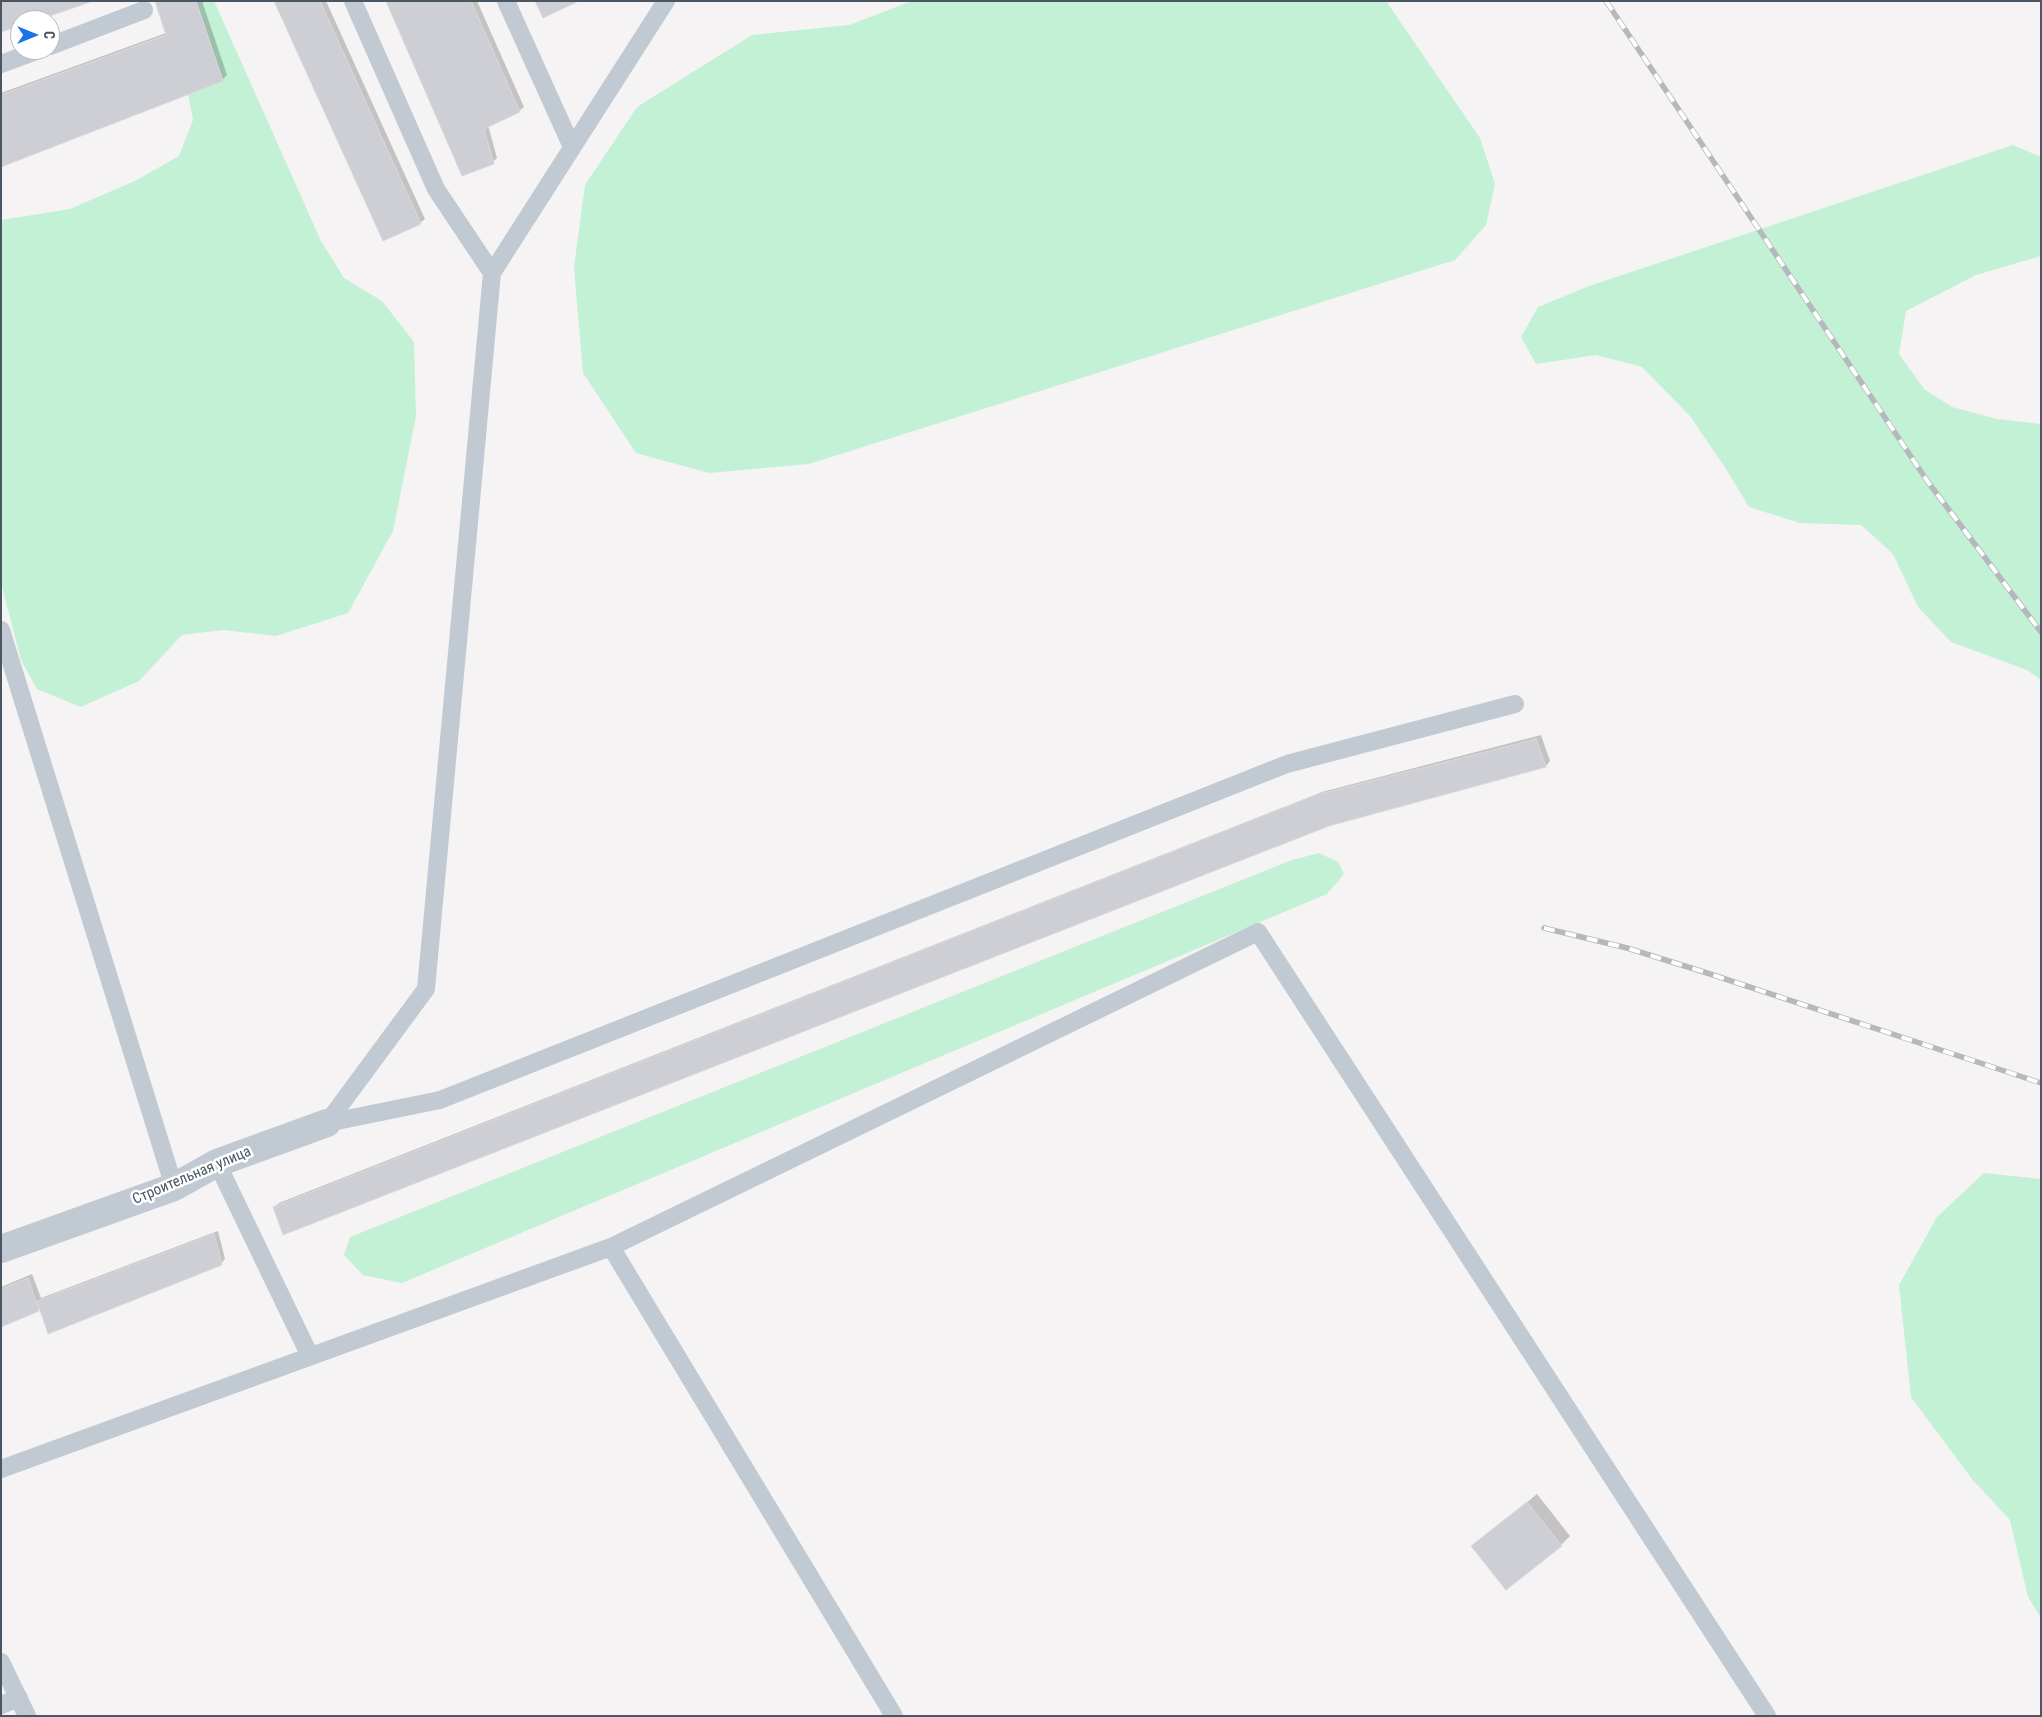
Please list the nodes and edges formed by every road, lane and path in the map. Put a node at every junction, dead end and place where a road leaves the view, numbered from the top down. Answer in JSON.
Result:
{"nodes":[{"id":1,"x":354,"y":1,"type":"edge"},
{"id":2,"x":506,"y":1,"type":"edge"},
{"id":3,"x":661,"y":4,"type":"edge"},
{"id":4,"x":144,"y":10,"type":"dead end"},
{"id":5,"x":60,"y":42,"type":"edge"},
{"id":6,"x":572,"y":147,"type":"junction"},
{"id":7,"x":492,"y":273,"type":"junction"},
{"id":8,"x":1,"y":630,"type":"edge"},
{"id":9,"x":1515,"y":704,"type":"dead end"},
{"id":10,"x":327,"y":1123,"type":"junction"},
{"id":11,"x":217,"y":1162,"type":"junction"},
{"id":12,"x":174,"y":1187,"type":"junction"},
{"id":13,"x":611,"y":1247,"type":"junction"},
{"id":14,"x":1,"y":1249,"type":"edge"},
{"id":15,"x":310,"y":1356,"type":"junction"},
{"id":16,"x":1,"y":1469,"type":"edge"},
{"id":17,"x":1,"y":1662,"type":"edge"},
{"id":18,"x":19,"y":1698,"type":"junction"},
{"id":19,"x":1,"y":1705,"type":"edge"},
{"id":20,"x":28,"y":1716,"type":"edge"},
{"id":21,"x":894,"y":1716,"type":"edge"},
{"id":22,"x":1768,"y":1716,"type":"edge"}],
"edges":[{"from":1,"to":7,"type":"lane"},
{"from":2,"to":6,"type":"lane"},
{"from":3,"to":6,"type":"lane"},
{"from":4,"to":5,"type":"lane"},
{"from":6,"to":7,"type":"lane"},
{"from":7,"to":10,"type":"lane"},
{"from":8,"to":12,"type":"lane"},
{"from":9,"to":10,"type":"lane"},
{"from":10,"to":11,"type":"street","name":"Строительная улица"},
{"from":11,"to":12,"type":"street","name":"Строительная улица"},
{"from":11,"to":15,"type":"lane"},
{"from":12,"to":14,"type":"street","name":"Строительная улица"},
{"from":13,"to":15,"type":"lane"},
{"from":13,"to":21,"type":"lane"},
{"from":13,"to":22,"type":"lane"},
{"from":15,"to":16,"type":"lane"},
{"from":17,"to":18,"type":"lane"},
{"from":18,"to":19,"type":"lane"},
{"from":18,"to":20,"type":"lane"}]}
